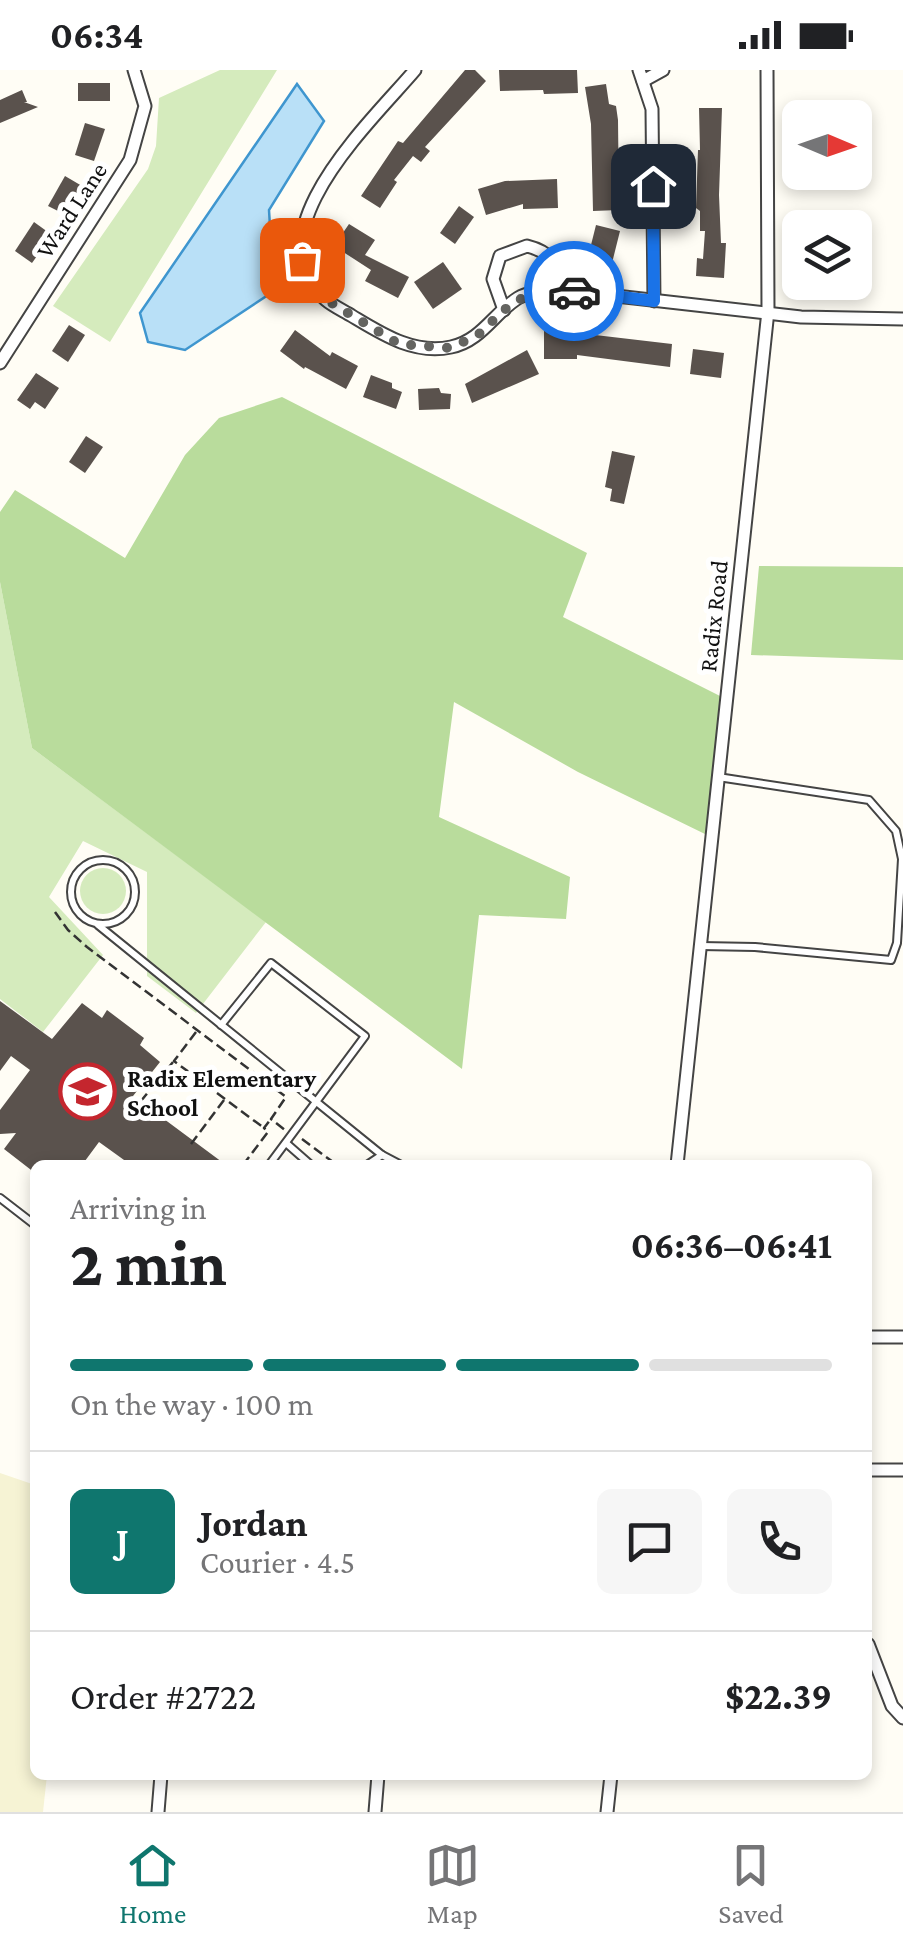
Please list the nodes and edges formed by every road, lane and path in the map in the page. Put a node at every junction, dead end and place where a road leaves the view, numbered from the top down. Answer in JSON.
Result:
{"nodes":[{"id":1,"x":134,"y":70,"type":"edge"},
{"id":2,"x":415,"y":70,"type":"edge"},
{"id":3,"x":663,"y":70,"type":"edge"},
{"id":4,"x":768,"y":70,"type":"edge"},
{"id":5,"x":642,"y":76,"type":"edge"},
{"id":6,"x":563,"y":290,"type":"junction"},
{"id":7,"x":654,"y":301,"type":"junction"},
{"id":8,"x":504,"y":310,"type":"junction"},
{"id":9,"x":768,"y":310,"type":"junction"},
{"id":10,"x":903,"y":319,"type":"edge"},
{"id":11,"x":0,"y":363,"type":"edge"},
{"id":12,"x":718,"y":777,"type":"junction"},
{"id":13,"x":56,"y":912,"type":"dead end"},
{"id":14,"x":98,"y":926,"type":"junction"},
{"id":15,"x":700,"y":946,"type":"junction"},
{"id":16,"x":221,"y":1025,"type":"junction"},
{"id":17,"x":198,"y":1030,"type":"junction"},
{"id":18,"x":174,"y":1061,"type":"junction"},
{"id":19,"x":225,"y":1099,"type":"junction"},
{"id":20,"x":317,"y":1103,"type":"junction"},
{"id":21,"x":131,"y":1113,"type":"dead end"},
{"id":22,"x":271,"y":1118,"type":"junction"},
{"id":23,"x":264,"y":1128,"type":"junction"},
{"id":24,"x":286,"y":1131,"type":"dead end"},
{"id":25,"x":300,"y":1138,"type":"dead end"},
{"id":26,"x":191,"y":1144,"type":"dead end"},
{"id":27,"x":286,"y":1144,"type":"junction"},
{"id":28,"x":382,"y":1154,"type":"junction"},
{"id":29,"x":247,"y":1160,"type":"edge"},
{"id":30,"x":273,"y":1160,"type":"edge"},
{"id":31,"x":305,"y":1160,"type":"edge"},
{"id":32,"x":330,"y":1160,"type":"edge"},
{"id":33,"x":374,"y":1160,"type":"edge"},
{"id":34,"x":392,"y":1160,"type":"edge"},
{"id":35,"x":678,"y":1160,"type":"edge"},
{"id":36,"x":0,"y":1198,"type":"edge"},
{"id":37,"x":30,"y":1221,"type":"edge"},
{"id":38,"x":872,"y":1337,"type":"edge"},
{"id":39,"x":903,"y":1337,"type":"edge"},
{"id":40,"x":872,"y":1470,"type":"edge"},
{"id":41,"x":903,"y":1470,"type":"edge"},
{"id":42,"x":872,"y":1654,"type":"edge"},
{"id":43,"x":903,"y":1718,"type":"edge"},
{"id":44,"x":161,"y":1780,"type":"edge"},
{"id":45,"x":378,"y":1780,"type":"edge"},
{"id":46,"x":610,"y":1780,"type":"edge"},
{"id":47,"x":158,"y":1812,"type":"edge"},
{"id":48,"x":375,"y":1812,"type":"edge"},
{"id":49,"x":607,"y":1812,"type":"edge"}],
"edges":[{"from":1,"to":11,"type":"street","name":"Ward Lane"},
{"from":2,"to":8,"type":"street"},
{"from":3,"to":5,"type":"street"},
{"from":4,"to":9,"type":"street","name":"Radix Road"},
{"from":5,"to":7,"type":"street"},
{"from":6,"to":7,"type":"street"},
{"from":6,"to":8,"type":"street"},
{"from":6,"to":8,"type":"street"},
{"from":7,"to":9,"type":"street"},
{"from":9,"to":10,"type":"street"},
{"from":9,"to":12,"type":"street","name":"Radix Road"},
{"from":12,"to":15,"type":"street","name":"Radix Road"},
{"from":12,"to":15,"type":"lane"},
{"from":13,"to":17,"type":"path"},
{"from":14,"to":14,"type":"lane"},
{"from":14,"to":16,"type":"lane"},
{"from":15,"to":35,"type":"street","name":"Radix Road"},
{"from":16,"to":20,"type":"lane"},
{"from":16,"to":20,"type":"lane"},
{"from":17,"to":18,"type":"path"},
{"from":17,"to":22,"type":"path"},
{"from":18,"to":19,"type":"path"},
{"from":18,"to":21,"type":"path"},
{"from":19,"to":23,"type":"path"},
{"from":19,"to":26,"type":"path"},
{"from":20,"to":27,"type":"lane"},
{"from":20,"to":28,"type":"lane"},
{"from":22,"to":23,"type":"path"},
{"from":22,"to":24,"type":"path"},
{"from":23,"to":29,"type":"path"},
{"from":25,"to":32,"type":"path"},
{"from":27,"to":30,"type":"lane"},
{"from":27,"to":31,"type":"lane"},
{"from":28,"to":33,"type":"lane"},
{"from":28,"to":34,"type":"lane"},
{"from":36,"to":37,"type":"lane"},
{"from":38,"to":39,"type":"street"},
{"from":40,"to":41,"type":"street"},
{"from":42,"to":43,"type":"street"},
{"from":44,"to":47,"type":"street"},
{"from":45,"to":48,"type":"street"},
{"from":46,"to":49,"type":"street"}]}
